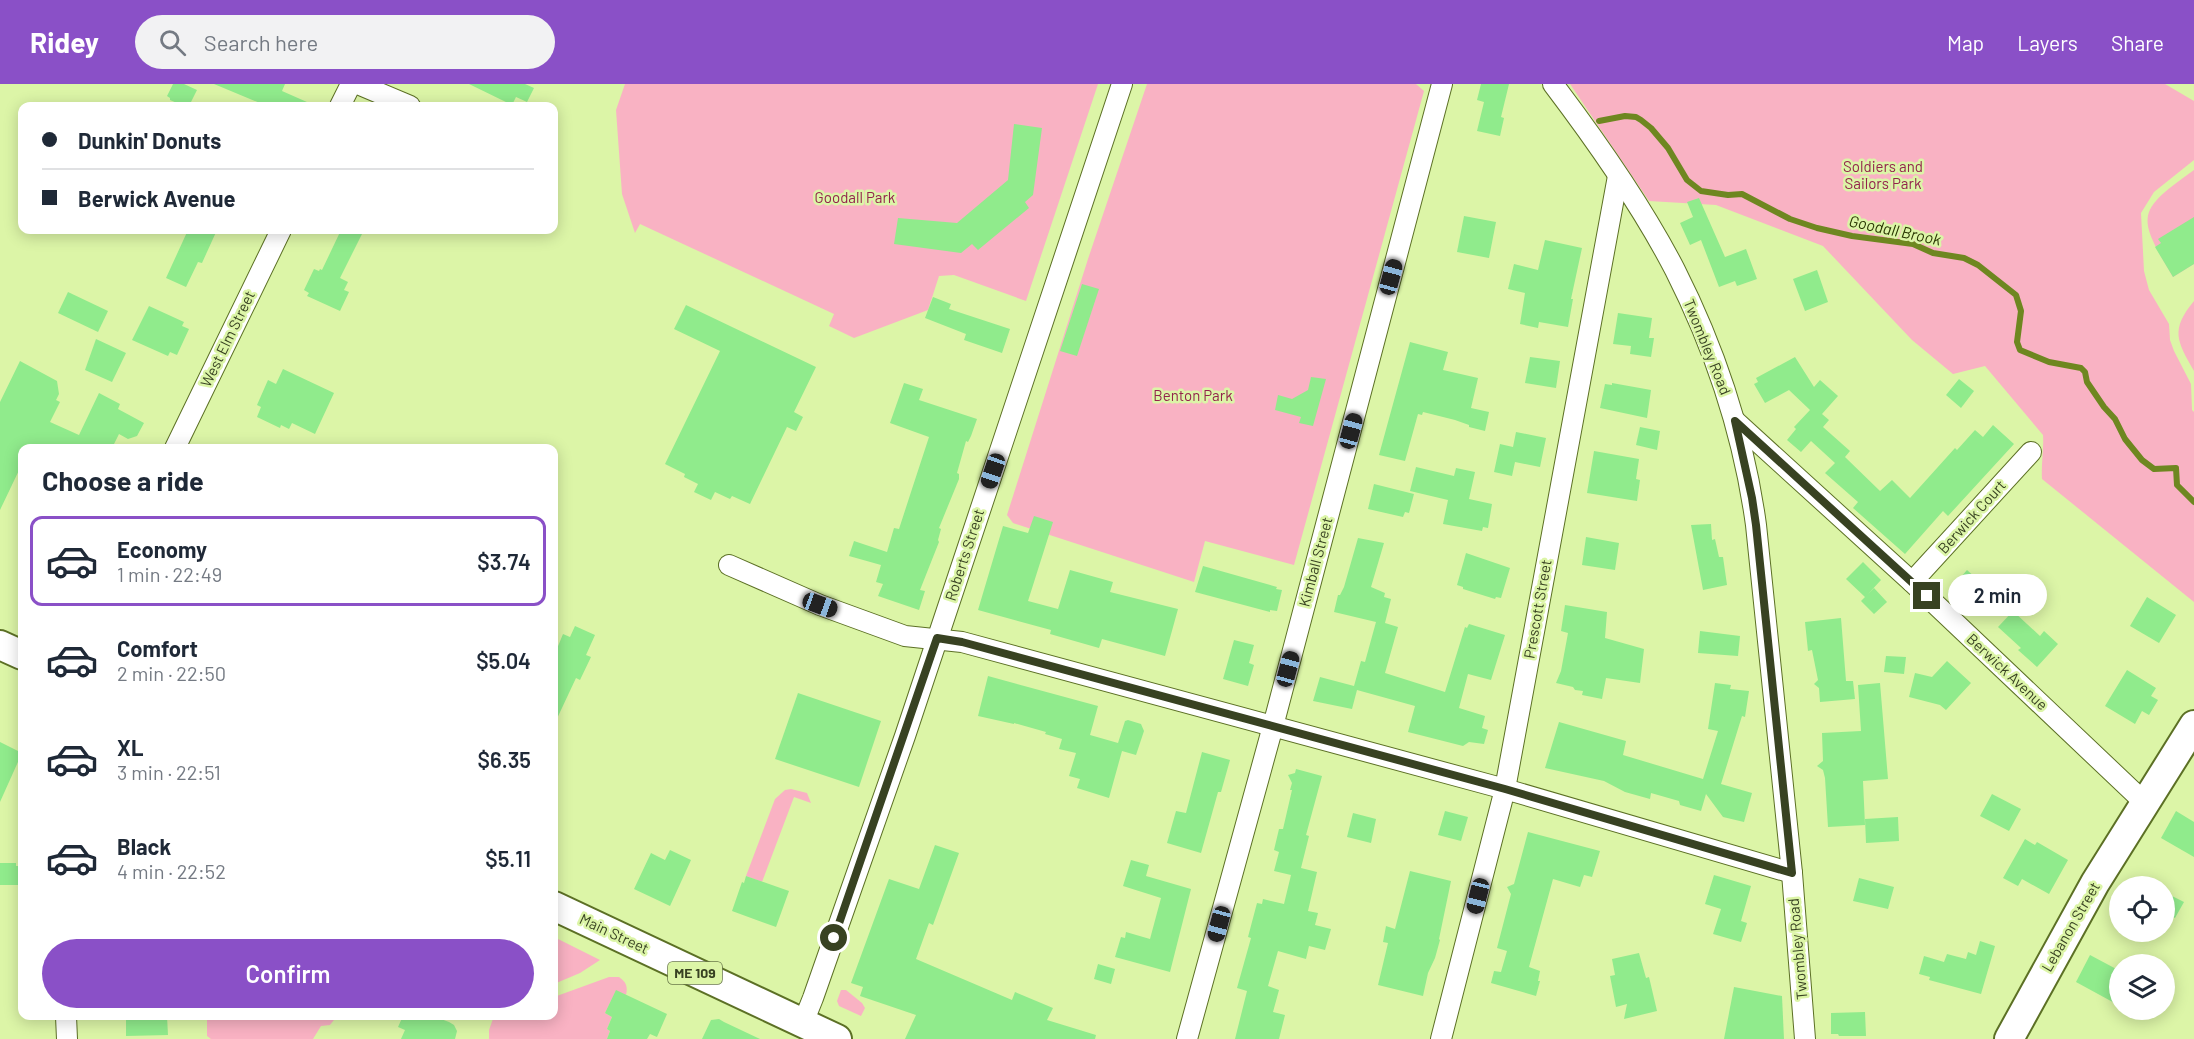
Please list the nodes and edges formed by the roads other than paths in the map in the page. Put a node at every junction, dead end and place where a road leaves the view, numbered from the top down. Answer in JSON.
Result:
{"nodes":[{"id":1,"x":351,"y":84,"type":"edge"},
{"id":2,"x":358,"y":84,"type":"edge"},
{"id":3,"x":1122,"y":84,"type":"edge"},
{"id":4,"x":1442,"y":84,"type":"edge"},
{"id":5,"x":1553,"y":84,"type":"edge"},
{"id":6,"x":342,"y":102,"type":"edge"},
{"id":7,"x":401,"y":102,"type":"edge"},
{"id":8,"x":1618,"y":176,"type":"junction"},
{"id":9,"x":278,"y":234,"type":"edge"},
{"id":10,"x":1735,"y":421,"type":"junction"},
{"id":11,"x":177,"y":444,"type":"edge"},
{"id":12,"x":2031,"y":452,"type":"dead end"},
{"id":13,"x":729,"y":565,"type":"dead end"},
{"id":14,"x":1912,"y":582,"type":"junction"},
{"id":15,"x":937,"y":638,"type":"junction"},
{"id":16,"x":0,"y":645,"type":"edge"},
{"id":17,"x":18,"y":653,"type":"edge"},
{"id":18,"x":2194,"y":725,"type":"edge"},
{"id":19,"x":1273,"y":726,"type":"junction"},
{"id":20,"x":1505,"y":789,"type":"junction"},
{"id":21,"x":2145,"y":803,"type":"junction"},
{"id":22,"x":1792,"y":873,"type":"junction"},
{"id":23,"x":558,"y":908,"type":"edge"},
{"id":24,"x":66,"y":1020,"type":"edge"},
{"id":25,"x":802,"y":1023,"type":"junction"},
{"id":26,"x":67,"y":1039,"type":"edge"},
{"id":27,"x":837,"y":1039,"type":"edge"},
{"id":28,"x":1187,"y":1039,"type":"edge"},
{"id":29,"x":1441,"y":1039,"type":"edge"},
{"id":30,"x":1805,"y":1039,"type":"edge"},
{"id":31,"x":2009,"y":1039,"type":"edge"}],
"edges":[{"from":1,"to":6,"type":"street"},
{"from":2,"to":7,"type":"street"},
{"from":3,"to":15,"type":"street","name":"Roberts Street"},
{"from":4,"to":19,"type":"street","name":"Kimball Street"},
{"from":5,"to":8,"type":"street","name":"Twombley Road"},
{"from":8,"to":10,"type":"street","name":"Twombley Road"},
{"from":8,"to":20,"type":"street","name":"Prescott Street"},
{"from":9,"to":11,"type":"street","name":"West Elm Street"},
{"from":10,"to":14,"type":"street","name":"Berwick Avenue"},
{"from":10,"to":22,"type":"street","name":"Twombley Road"},
{"from":12,"to":14,"type":"street","name":"Berwick Court"},
{"from":13,"to":15,"type":"street"},
{"from":14,"to":21,"type":"street","name":"Berwick Avenue"},
{"from":15,"to":19,"type":"street"},
{"from":15,"to":25,"type":"street","name":"Roberts Street"},
{"from":16,"to":17,"type":"highway"},
{"from":18,"to":21,"type":"highway","name":"Lebanon Street"},
{"from":19,"to":20,"type":"street"},
{"from":19,"to":28,"type":"street","name":"Kimball Street"},
{"from":20,"to":22,"type":"street"},
{"from":20,"to":29,"type":"street","name":"Prescott Street"},
{"from":21,"to":31,"type":"highway","name":"Lebanon Street"},
{"from":22,"to":30,"type":"street","name":"Twombley Road"},
{"from":23,"to":25,"type":"highway","name":"Main Street","number":"ME 109"},
{"from":24,"to":26,"type":"street"},
{"from":25,"to":27,"type":"highway","name":"Main Street","number":"ME 109"}]}
